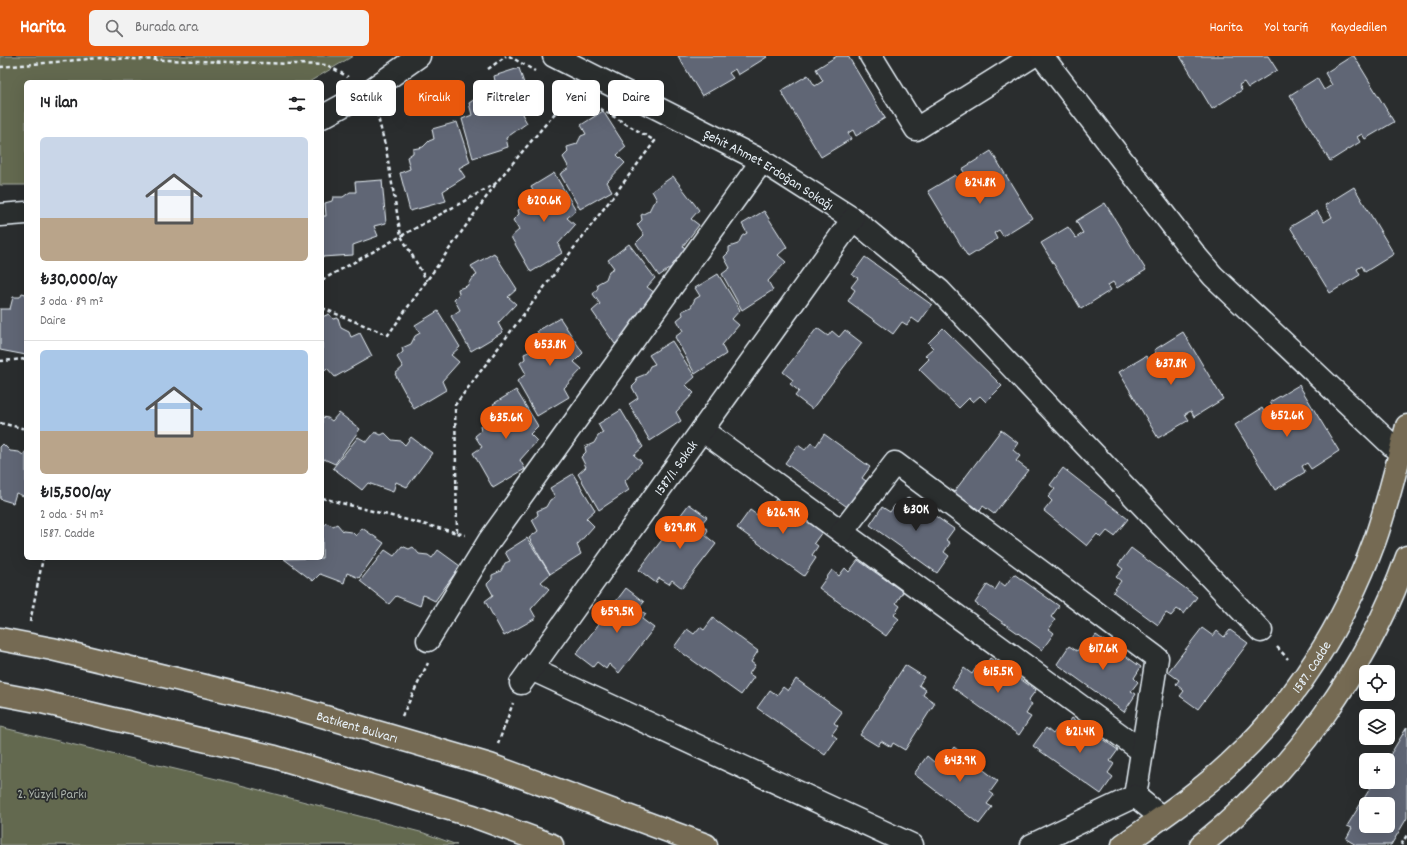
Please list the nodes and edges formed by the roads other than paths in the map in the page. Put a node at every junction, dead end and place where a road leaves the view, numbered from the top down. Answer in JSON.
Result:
{"nodes":[{"id":1,"x":419,"y":56,"type":"edge"},
{"id":2,"x":554,"y":56,"type":"edge"},
{"id":3,"x":871,"y":56,"type":"edge"},
{"id":4,"x":1033,"y":56,"type":"edge"},
{"id":5,"x":1042,"y":56,"type":"edge"},
{"id":6,"x":324,"y":116,"type":"edge"},
{"id":7,"x":762,"y":161,"type":"junction"},
{"id":8,"x":24,"y":213,"type":"edge"},
{"id":9,"x":0,"y":215,"type":"edge"},
{"id":10,"x":853,"y":219,"type":"junction"},
{"id":11,"x":1407,"y":426,"type":"edge"},
{"id":12,"x":702,"y":430,"type":"junction"},
{"id":13,"x":1400,"y":453,"type":"junction"},
{"id":14,"x":842,"y":532,"type":"junction"},
{"id":15,"x":1407,"y":557,"type":"edge"},
{"id":16,"x":1261,"y":631,"type":"road end"},
{"id":17,"x":0,"y":639,"type":"edge"},
{"id":18,"x":430,"y":649,"type":"road end"},
{"id":19,"x":0,"y":694,"type":"edge"},
{"id":20,"x":1142,"y":751,"type":"junction"},
{"id":21,"x":1135,"y":796,"type":"junction"},
{"id":22,"x":1161,"y":817,"type":"junction"},
{"id":23,"x":552,"y":845,"type":"edge"},
{"id":24,"x":706,"y":845,"type":"edge"},
{"id":25,"x":912,"y":845,"type":"edge"},
{"id":26,"x":1032,"y":845,"type":"edge"},
{"id":27,"x":1123,"y":845,"type":"edge"},
{"id":28,"x":1201,"y":845,"type":"edge"}],
"edges":[{"from":1,"to":6,"type":"street"},
{"from":2,"to":7,"type":"street","name":"Şehit Ahmet Erdoğan Sokağı"},
{"from":3,"to":4,"type":"street"},
{"from":5,"to":13,"type":"street"},
{"from":7,"to":10,"type":"street","name":"Şehit Ahmet Erdoğan Sokağı"},
{"from":7,"to":18,"type":"street"},
{"from":8,"to":9,"type":"street"},
{"from":10,"to":12,"type":"street","name":"1587/1. Sokak"},
{"from":10,"to":16,"type":"street","name":"Şehit Ahmet Erdoğan Sokağı"},
{"from":11,"to":13,"type":"main road","name":"1587. Cadde"},
{"from":12,"to":14,"type":"street"},
{"from":12,"to":25,"type":"street","name":"1587/1. Sokak"},
{"from":13,"to":22,"type":"main road","name":"1587. Cadde"},
{"from":14,"to":20,"type":"street"},
{"from":14,"to":20,"type":"street"},
{"from":15,"to":28,"type":"main road"},
{"from":17,"to":24,"type":"main road","name":"Batıkent Bulvarı"},
{"from":19,"to":23,"type":"main road"},
{"from":20,"to":21,"type":"street"},
{"from":21,"to":22,"type":"street"},
{"from":21,"to":26,"type":"street"},
{"from":22,"to":27,"type":"main road","name":"1587. Cadde"}]}
